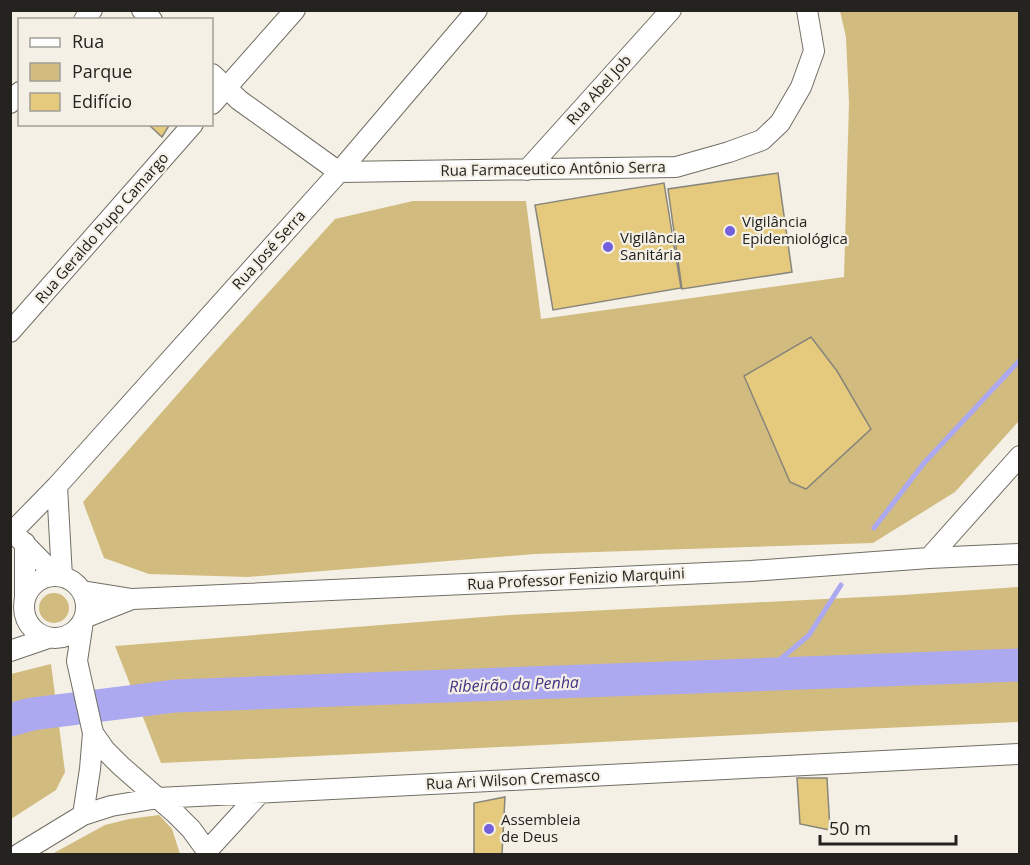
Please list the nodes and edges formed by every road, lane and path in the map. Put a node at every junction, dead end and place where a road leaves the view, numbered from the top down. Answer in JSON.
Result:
{"nodes":[{"id":1,"x":295,"y":10,"type":"edge"},
{"id":2,"x":477,"y":10,"type":"edge"},
{"id":3,"x":671,"y":10,"type":"edge"},
{"id":4,"x":807,"y":10,"type":"edge"},
{"id":5,"x":219,"y":81,"type":"edge"},
{"id":6,"x":213,"y":101,"type":"edge"},
{"id":7,"x":191,"y":126,"type":"edge"},
{"id":8,"x":527,"y":170,"type":"junction"},
{"id":9,"x":339,"y":172,"type":"junction"},
{"id":10,"x":10,"y":332,"type":"edge"},
{"id":11,"x":1020,"y":456,"type":"edge"},
{"id":12,"x":57,"y":486,"type":"junction"},
{"id":13,"x":16,"y":534,"type":"edge"},
{"id":14,"x":1020,"y":554,"type":"edge"},
{"id":15,"x":929,"y":558,"type":"junction"},
{"id":16,"x":59,"y":577,"type":"junction"},
{"id":17,"x":82,"y":591,"type":"junction"},
{"id":18,"x":132,"y":599,"type":"junction"},
{"id":19,"x":25,"y":603,"type":"junction"},
{"id":20,"x":83,"y":620,"type":"junction"},
{"id":21,"x":10,"y":624,"type":"edge"},
{"id":22,"x":54,"y":638,"type":"junction"},
{"id":23,"x":10,"y":651,"type":"edge"},
{"id":24,"x":78,"y":667,"type":"junction"},
{"id":25,"x":92,"y":728,"type":"junction"},
{"id":26,"x":1020,"y":754,"type":"edge"},
{"id":27,"x":260,"y":793,"type":"junction"},
{"id":28,"x":158,"y":798,"type":"junction"},
{"id":29,"x":83,"y":815,"type":"junction"},
{"id":30,"x":207,"y":853,"type":"edge"},
{"id":31,"x":20,"y":855,"type":"edge"}],
"edges":[{"from":1,"to":5,"type":"street"},
{"from":2,"to":9,"type":"street","name":"Rua José Serra"},
{"from":3,"to":8,"type":"street","name":"Rua Abel Job"},
{"from":4,"to":8,"type":"street","name":"Rua Farmaceutico Antônio Serra"},
{"from":5,"to":6,"type":"street"},
{"from":5,"to":9,"type":"street"},
{"from":7,"to":10,"type":"street","name":"Rua Geraldo Pupo Camargo"},
{"from":8,"to":9,"type":"street","name":"Rua Farmaceutico Antônio Serra"},
{"from":9,"to":12,"type":"street","name":"Rua José Serra"},
{"from":11,"to":15,"type":"street"},
{"from":12,"to":13,"type":"street","name":"Rua José Serra"},
{"from":12,"to":16,"type":"street"},
{"from":13,"to":16,"type":"street"},
{"from":13,"to":19,"type":"street"},
{"from":14,"to":15,"type":"street","name":"Rua Professor Fenizio Marquini"},
{"from":15,"to":18,"type":"street","name":"Rua Professor Fenizio Marquini"},
{"from":16,"to":17,"type":"street"},
{"from":16,"to":19,"type":"street"},
{"from":17,"to":18,"type":"street"},
{"from":17,"to":20,"type":"street"},
{"from":18,"to":20,"type":"street"},
{"from":19,"to":21,"type":"street"},
{"from":19,"to":22,"type":"street"},
{"from":20,"to":22,"type":"street"},
{"from":20,"to":24,"type":"street"},
{"from":22,"to":23,"type":"street"},
{"from":22,"to":24,"type":"street"},
{"from":24,"to":25,"type":"street"},
{"from":25,"to":28,"type":"street"},
{"from":25,"to":29,"type":"street"},
{"from":26,"to":27,"type":"street","name":"Rua Ari Wilson Cremasco"},
{"from":27,"to":28,"type":"street","name":"Rua Ari Wilson Cremasco"},
{"from":27,"to":30,"type":"street"},
{"from":28,"to":29,"type":"street","name":"Rua Ari Wilson Cremasco"},
{"from":28,"to":30,"type":"street"},
{"from":29,"to":31,"type":"street","name":"Rua Ari Wilson Cremasco"}]}
